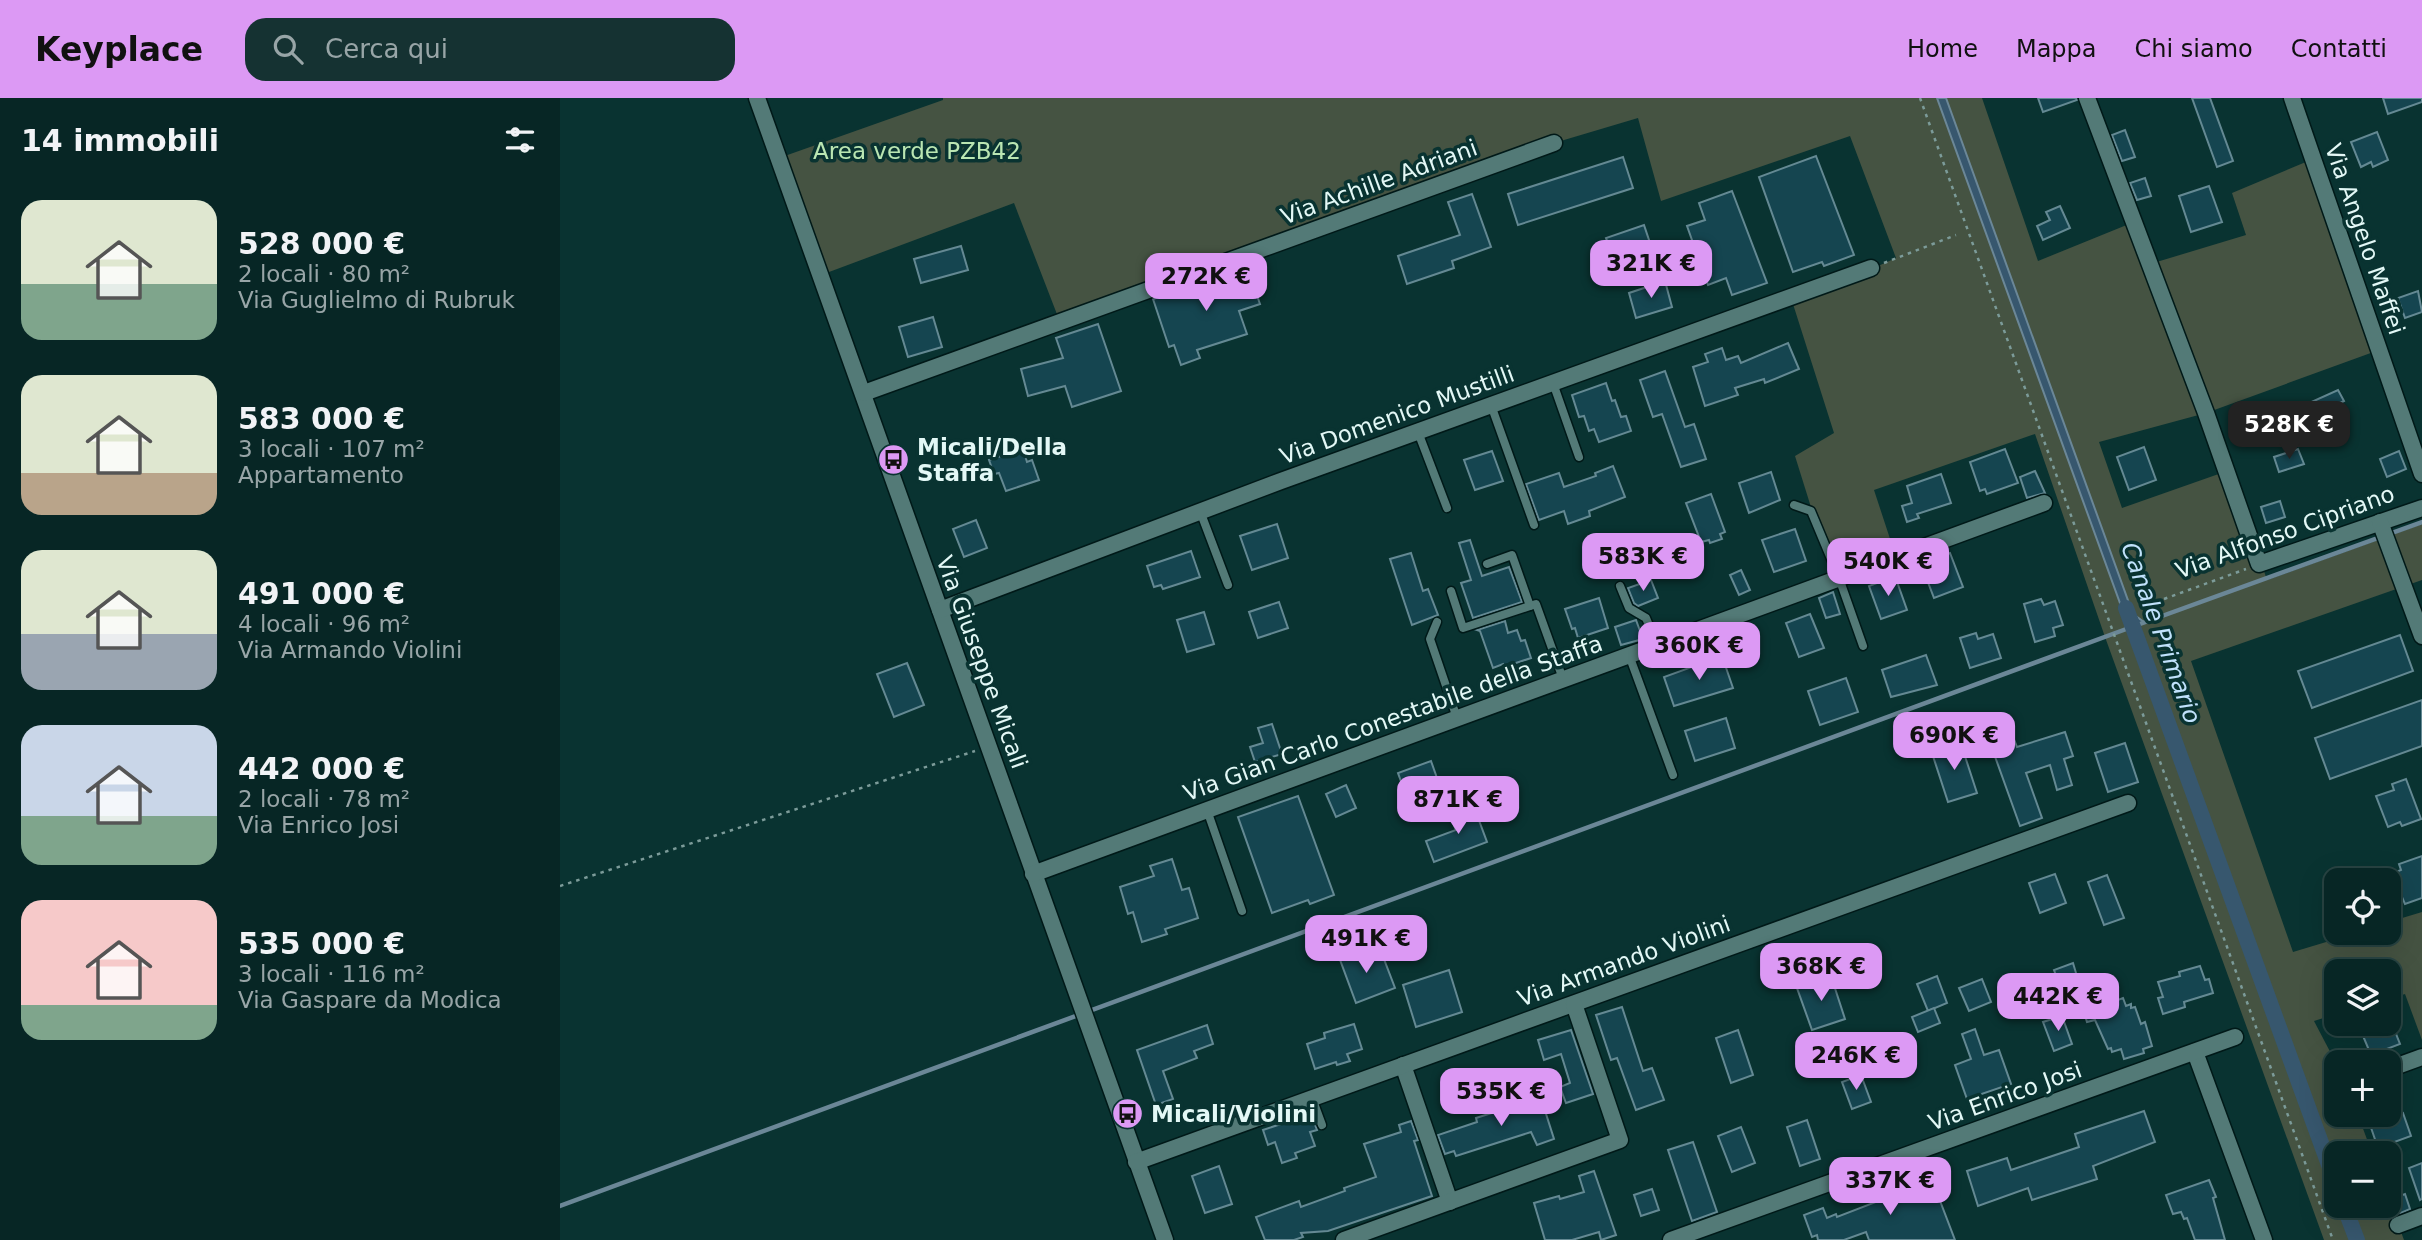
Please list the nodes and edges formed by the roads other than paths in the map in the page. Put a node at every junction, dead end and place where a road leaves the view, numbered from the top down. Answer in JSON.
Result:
{"nodes":[{"id":1,"x":757,"y":98,"type":"edge"},
{"id":2,"x":2087,"y":98,"type":"edge"},
{"id":3,"x":2292,"y":98,"type":"edge"},
{"id":4,"x":1555,"y":143,"type":"dead end"},
{"id":5,"x":1871,"y":268,"type":"road end"},
{"id":6,"x":1553,"y":383,"type":"junction"},
{"id":7,"x":864,"y":393,"type":"junction"},
{"id":8,"x":1491,"y":405,"type":"junction"},
{"id":9,"x":1418,"y":432,"type":"junction"},
{"id":10,"x":1579,"y":457,"type":"dead end"},
{"id":11,"x":2422,"y":474,"type":"edge"},
{"id":12,"x":2044,"y":503,"type":"dead end"},
{"id":13,"x":1794,"y":505,"type":"dead end"},
{"id":14,"x":1447,"y":508,"type":"dead end"},
{"id":15,"x":2422,"y":508,"type":"edge"},
{"id":16,"x":1200,"y":512,"type":"junction"},
{"id":17,"x":2380,"y":522,"type":"junction"},
{"id":18,"x":1534,"y":525,"type":"dead end"},
{"id":19,"x":1486,"y":564,"type":"dead end"},
{"id":20,"x":1839,"y":578,"type":"junction"},
{"id":21,"x":1228,"y":585,"type":"dead end"},
{"id":22,"x":1620,"y":586,"type":"dead end"},
{"id":23,"x":1451,"y":591,"type":"dead end"},
{"id":24,"x":1530,"y":606,"type":"junction"},
{"id":25,"x":940,"y":610,"type":"junction"},
{"id":26,"x":1437,"y":622,"type":"dead end"},
{"id":27,"x":2422,"y":636,"type":"edge"},
{"id":28,"x":1657,"y":645,"type":"junction"},
{"id":29,"x":1863,"y":646,"type":"dead end"},
{"id":30,"x":1629,"y":655,"type":"junction"},
{"id":31,"x":1563,"y":680,"type":"junction"},
{"id":32,"x":1457,"y":718,"type":"junction"},
{"id":33,"x":1673,"y":775,"type":"dead end"},
{"id":34,"x":2128,"y":803,"type":"dead end"},
{"id":35,"x":1207,"y":810,"type":"junction"},
{"id":36,"x":1033,"y":874,"type":"junction"},
{"id":37,"x":1242,"y":911,"type":"dead end"},
{"id":38,"x":1574,"y":1003,"type":"junction"},
{"id":39,"x":2235,"y":1038,"type":"dead end"},
{"id":40,"x":2195,"y":1052,"type":"junction"},
{"id":41,"x":2422,"y":1057,"type":"edge"},
{"id":42,"x":1403,"y":1065,"type":"junction"},
{"id":43,"x":2401,"y":1065,"type":"edge"},
{"id":44,"x":1312,"y":1098,"type":"junction"},
{"id":45,"x":1322,"y":1125,"type":"dead end"},
{"id":46,"x":1136,"y":1162,"type":"junction"},
{"id":47,"x":1450,"y":1202,"type":"junction"},
{"id":48,"x":2422,"y":1216,"type":"edge"},
{"id":49,"x":2398,"y":1225,"type":"dead end"},
{"id":50,"x":1165,"y":1240,"type":"edge"},
{"id":51,"x":1344,"y":1240,"type":"edge"},
{"id":52,"x":1671,"y":1240,"type":"edge"},
{"id":53,"x":2263,"y":1240,"type":"edge"}],
"edges":[{"from":1,"to":7,"type":"street","name":"Via Giuseppe Micali"},
{"from":2,"to":17,"type":"street","name":"Via Alfonso Cipriano"},
{"from":3,"to":11,"type":"street","name":"Via Angelo Maffei"},
{"from":4,"to":7,"type":"street","name":"Via Achille Adriani"},
{"from":5,"to":6,"type":"street","name":"Via Domenico Mustilli"},
{"from":6,"to":8,"type":"street","name":"Via Domenico Mustilli"},
{"from":6,"to":10,"type":"lane"},
{"from":7,"to":25,"type":"street","name":"Via Giuseppe Micali"},
{"from":8,"to":9,"type":"street","name":"Via Domenico Mustilli"},
{"from":8,"to":18,"type":"lane"},
{"from":9,"to":14,"type":"lane"},
{"from":9,"to":16,"type":"street","name":"Via Domenico Mustilli"},
{"from":12,"to":20,"type":"street","name":"Via Gian Carlo Conestabile della Staffa"},
{"from":13,"to":20,"type":"lane"},
{"from":15,"to":17,"type":"street","name":"Via Alfonso Cipriano"},
{"from":16,"to":21,"type":"lane"},
{"from":16,"to":25,"type":"street","name":"Via Domenico Mustilli"},
{"from":17,"to":27,"type":"street"},
{"from":19,"to":24,"type":"lane"},
{"from":20,"to":28,"type":"street","name":"Via Gian Carlo Conestabile della Staffa"},
{"from":20,"to":29,"type":"lane"},
{"from":22,"to":28,"type":"lane"},
{"from":23,"to":24,"type":"lane"},
{"from":24,"to":31,"type":"lane"},
{"from":25,"to":36,"type":"street","name":"Via Giuseppe Micali"},
{"from":26,"to":32,"type":"lane"},
{"from":28,"to":30,"type":"street","name":"Via Gian Carlo Conestabile della Staffa"},
{"from":30,"to":31,"type":"street","name":"Via Gian Carlo Conestabile della Staffa"},
{"from":30,"to":33,"type":"lane"},
{"from":31,"to":32,"type":"street","name":"Via Gian Carlo Conestabile della Staffa"},
{"from":32,"to":35,"type":"street","name":"Via Gian Carlo Conestabile della Staffa"},
{"from":34,"to":38,"type":"street","name":"Via Armando Violini"},
{"from":35,"to":36,"type":"street","name":"Via Gian Carlo Conestabile della Staffa"},
{"from":35,"to":37,"type":"lane"},
{"from":36,"to":46,"type":"street","name":"Via Giuseppe Micali"},
{"from":38,"to":42,"type":"street","name":"Via Armando Violini"},
{"from":38,"to":47,"type":"street"},
{"from":39,"to":40,"type":"street","name":"Via Enrico Josi"},
{"from":40,"to":52,"type":"street","name":"Via Enrico Josi"},
{"from":40,"to":53,"type":"street"},
{"from":41,"to":43,"type":"street"},
{"from":42,"to":44,"type":"street","name":"Via Armando Violini"},
{"from":42,"to":47,"type":"street"},
{"from":44,"to":45,"type":"lane"},
{"from":44,"to":46,"type":"street","name":"Via Armando Violini"},
{"from":46,"to":50,"type":"street","name":"Via Giuseppe Micali"},
{"from":47,"to":51,"type":"street"},
{"from":48,"to":49,"type":"street"}]}
